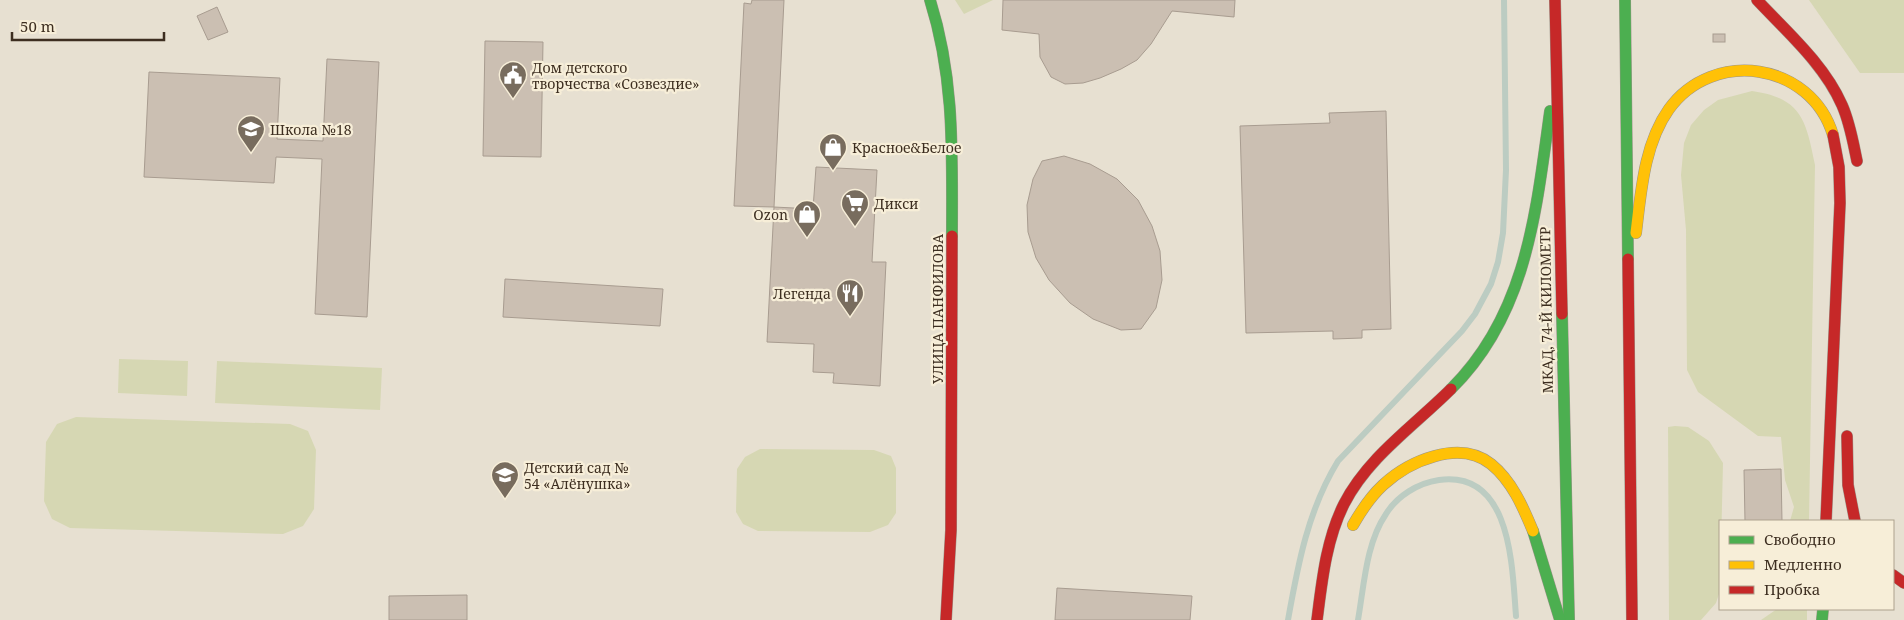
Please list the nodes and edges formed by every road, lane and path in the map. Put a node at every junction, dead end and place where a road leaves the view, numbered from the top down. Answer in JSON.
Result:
{"nodes":[{"id":1,"x":930,"y":0,"type":"edge"},
{"id":2,"x":1555,"y":0,"type":"edge"},
{"id":3,"x":1625,"y":0,"type":"edge"},
{"id":4,"x":1757,"y":0,"type":"edge"},
{"id":5,"x":1556,"y":77,"type":"junction"},
{"id":6,"x":1857,"y":169,"type":"dead end"},
{"id":7,"x":1628,"y":291,"type":"junction"},
{"id":8,"x":1847,"y":427,"type":"dead end"},
{"id":9,"x":1826,"y":520,"type":"edge"},
{"id":10,"x":1855,"y":520,"type":"edge"},
{"id":11,"x":1351,"y":535,"type":"dead end"},
{"id":12,"x":946,"y":620,"type":"edge"},
{"id":13,"x":1317,"y":620,"type":"edge"},
{"id":14,"x":1560,"y":620,"type":"edge"},
{"id":15,"x":1569,"y":620,"type":"edge"},
{"id":16,"x":1632,"y":620,"type":"edge"}],
"edges":[{"from":1,"to":12,"type":"main road","name":"УЛИЦА ПАНФИЛОВА"},
{"from":2,"to":5,"type":"main road","name":"МКАД, 74-Й КИЛОМЕТР"},
{"from":3,"to":7,"type":"main road"},
{"from":4,"to":6,"type":"main road"},
{"from":5,"to":13,"type":"main road"},
{"from":5,"to":15,"type":"main road","name":"МКАД, 74-Й КИЛОМЕТР"},
{"from":7,"to":9,"type":"main road"},
{"from":7,"to":16,"type":"main road"},
{"from":8,"to":10,"type":"main road"},
{"from":11,"to":14,"type":"main road"}]}
